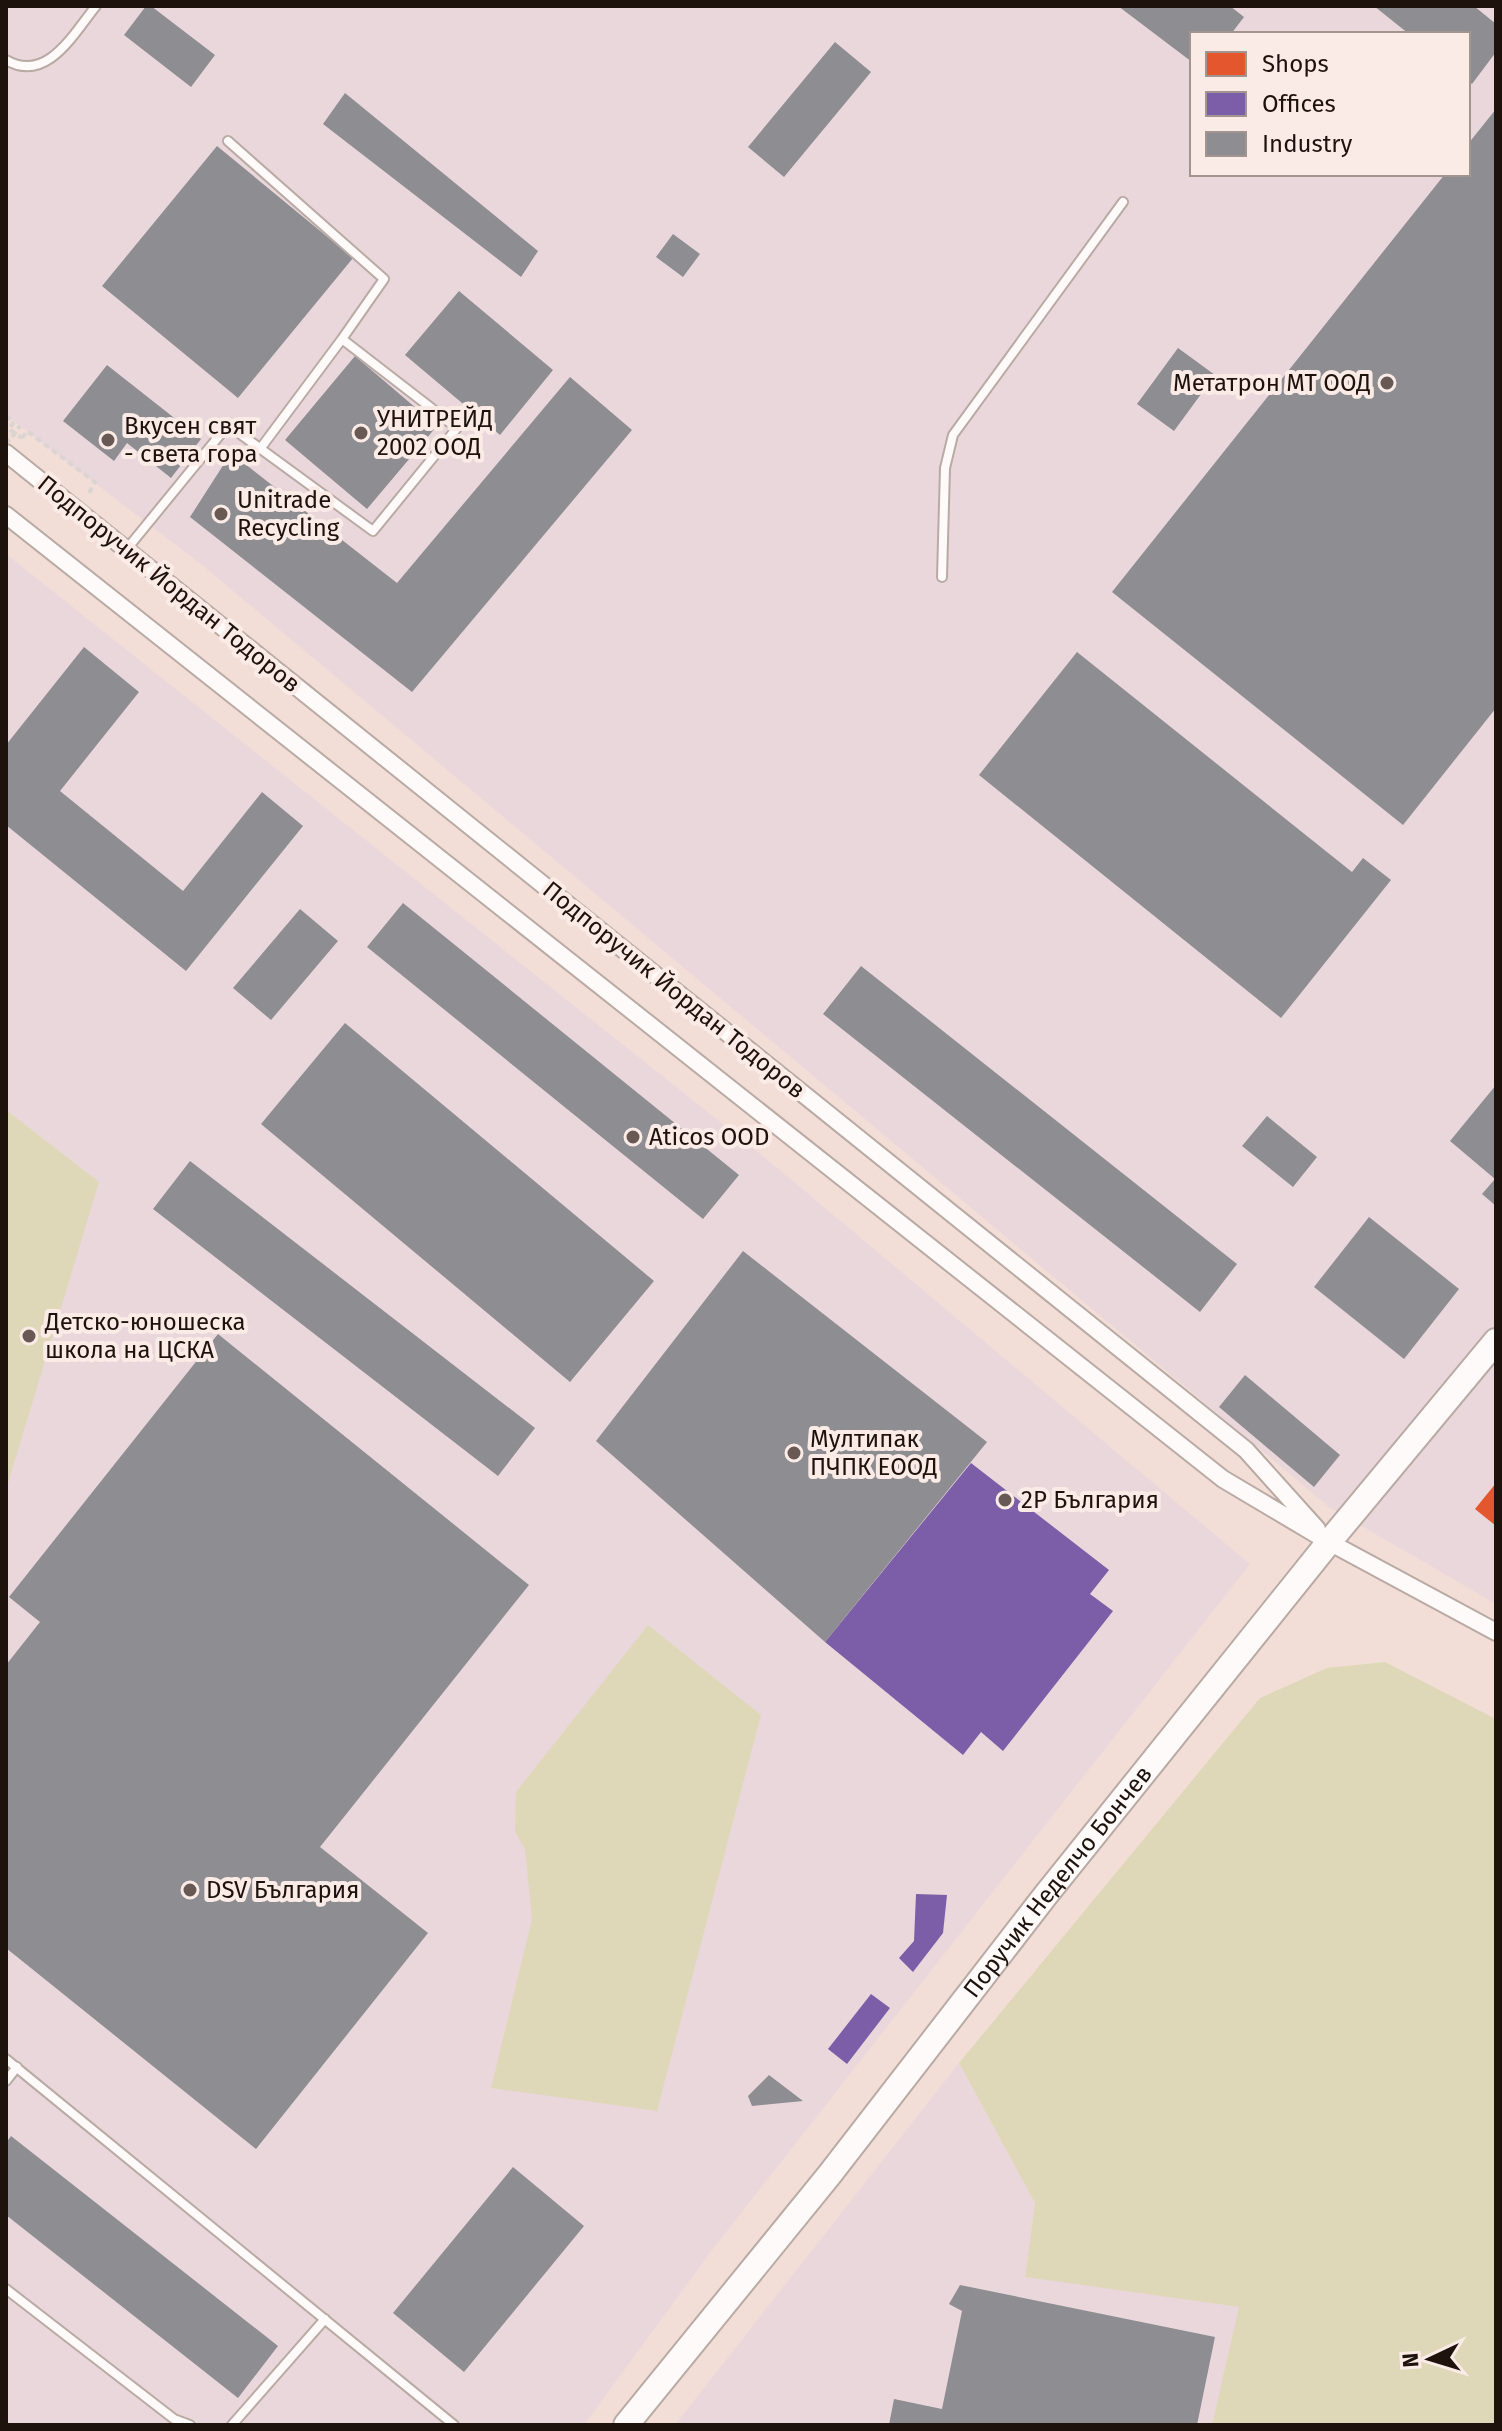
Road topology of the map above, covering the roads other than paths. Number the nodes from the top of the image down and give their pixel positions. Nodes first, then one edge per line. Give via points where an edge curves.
1 (96, 6) edge
2 (6, 60) edge
3 (228, 141) dead end
4 (1123, 202) dead end
5 (342, 339) junction
6 (260, 449) junction
7 (6, 453) edge
8 (6, 515) edge
9 (126, 550) junction
10 (942, 577) dead end
11 (1496, 1341) edge
12 (1329, 1542) junction
13 (1496, 1632) edge
14 (6, 2059) edge
15 (17, 2067) junction
16 (6, 2081) edge
17 (6, 2289) edge
18 (325, 2319) junction
19 (190, 2425) edge
20 (232, 2425) edge
21 (454, 2425) edge
22 (626, 2425) edge

1 - 2 lane via 54,58 33,67
3 - 5 lane via 384,279
4 - 10 lane via 953,435 945,468
5 - 6 lane
5 - 6 lane via 457,428 373,531
6 - 9 lane via 228,425
7 - 9 street, Подпоручик Йордан Тодоров
8 - 12 street, Подпоручик Йордан Тодоров via 1223,1479
9 - 12 street, Подпоручик Йордан Тодоров via 1246,1450
11 - 12 street, Поручик Неделчо Бончев
12 - 13 street, Подпоручик Йордан Тодоров
12 - 22 street, Поручик Неделчо Бончев
14 - 15 lane
15 - 16 lane
15 - 18 lane
17 - 19 lane via 174,2419
18 - 20 lane
18 - 21 lane

